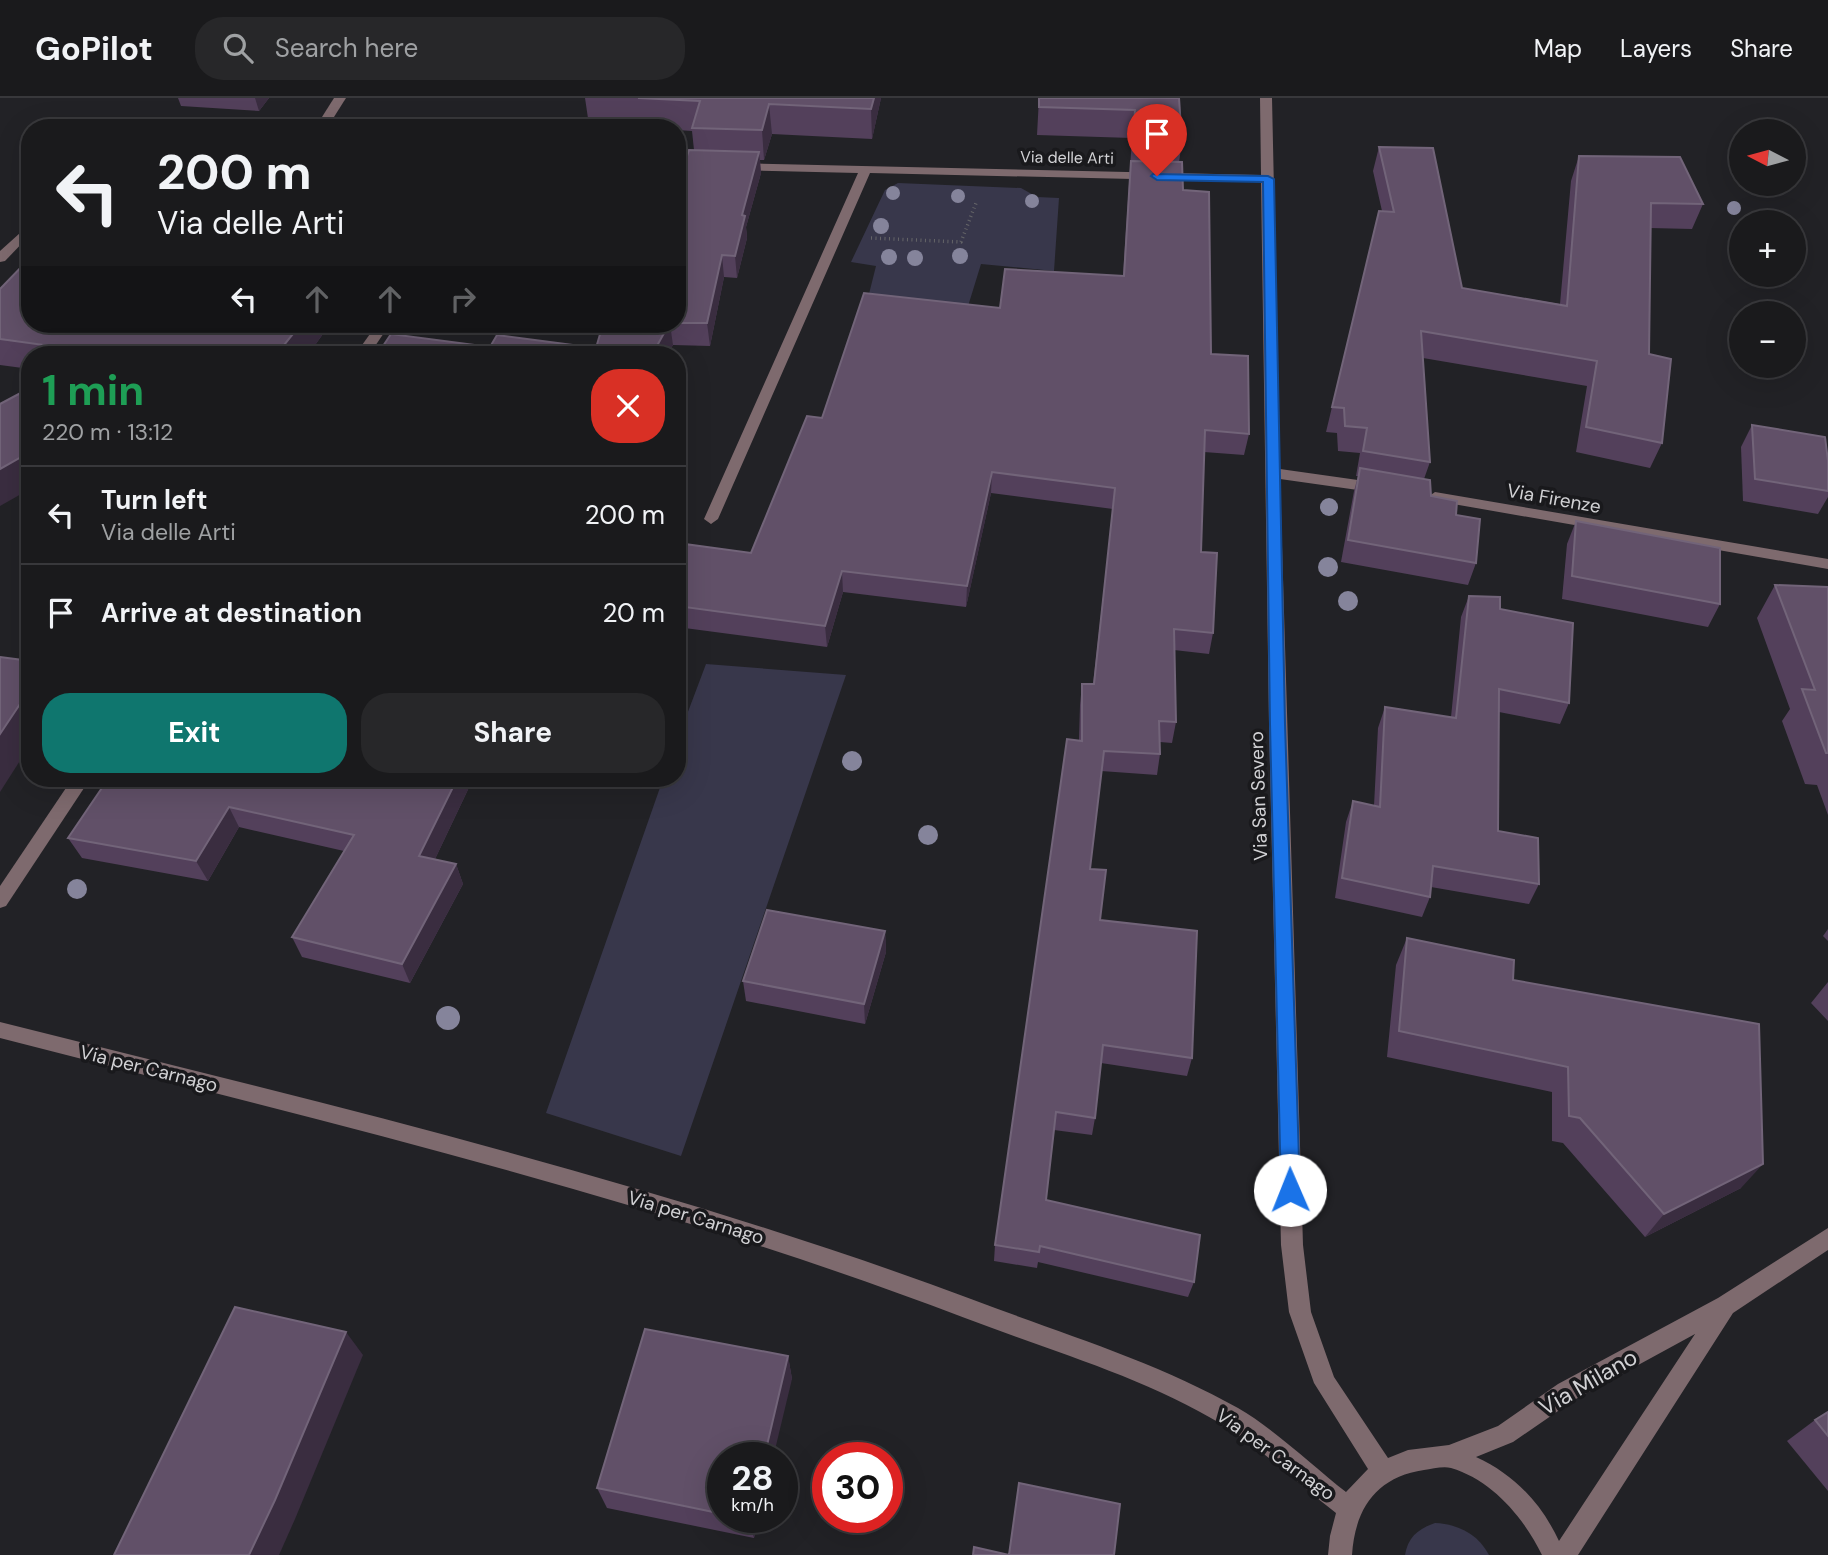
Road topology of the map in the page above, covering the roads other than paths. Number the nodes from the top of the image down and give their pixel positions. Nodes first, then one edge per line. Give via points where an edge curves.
1 (340, 98) edge
2 (1266, 98) edge
3 (327, 119) edge
4 (686, 165) edge
5 (866, 169) junction
6 (1268, 179) junction
7 (21, 237) edge
8 (0, 258) edge
9 (1274, 472) junction
10 (1395, 490) edge
11 (1422, 495) edge
12 (710, 519) dead end
13 (1828, 564) edge
14 (76, 787) edge
15 (0, 901) edge
16 (0, 1030) edge
17 (1828, 1238) edge
18 (1726, 1305) junction
19 (1449, 1456) junction
20 (1383, 1471) junction
21 (1349, 1509) junction
22 (1340, 1555) edge
23 (1554, 1555) edge
24 (1564, 1555) edge

1 - 3 street
2 - 6 street, Via San Severo
4 - 5 street, Via delle Arti
5 - 6 street, Via delle Arti
5 - 12 street
6 - 9 street, Via San Severo
7 - 8 street
9 - 10 street
9 - 20 street, Via San Severo via 1292,1245 1300,1312 1325,1382
11 - 13 street, Via Firenze
14 - 15 street
16 - 21 street, Via per Carnago via 490,1155 887,1278 1165,1383 1233,1418
17 - 18 street, Via Milano
18 - 19 street, Via Milano via 1566,1392 1505,1434
18 - 24 street, Via Milano
19 - 20 street via 1406,1460
19 - 23 street via 1513,1491 1540,1523
20 - 21 street via 1363,1487
21 - 22 street

